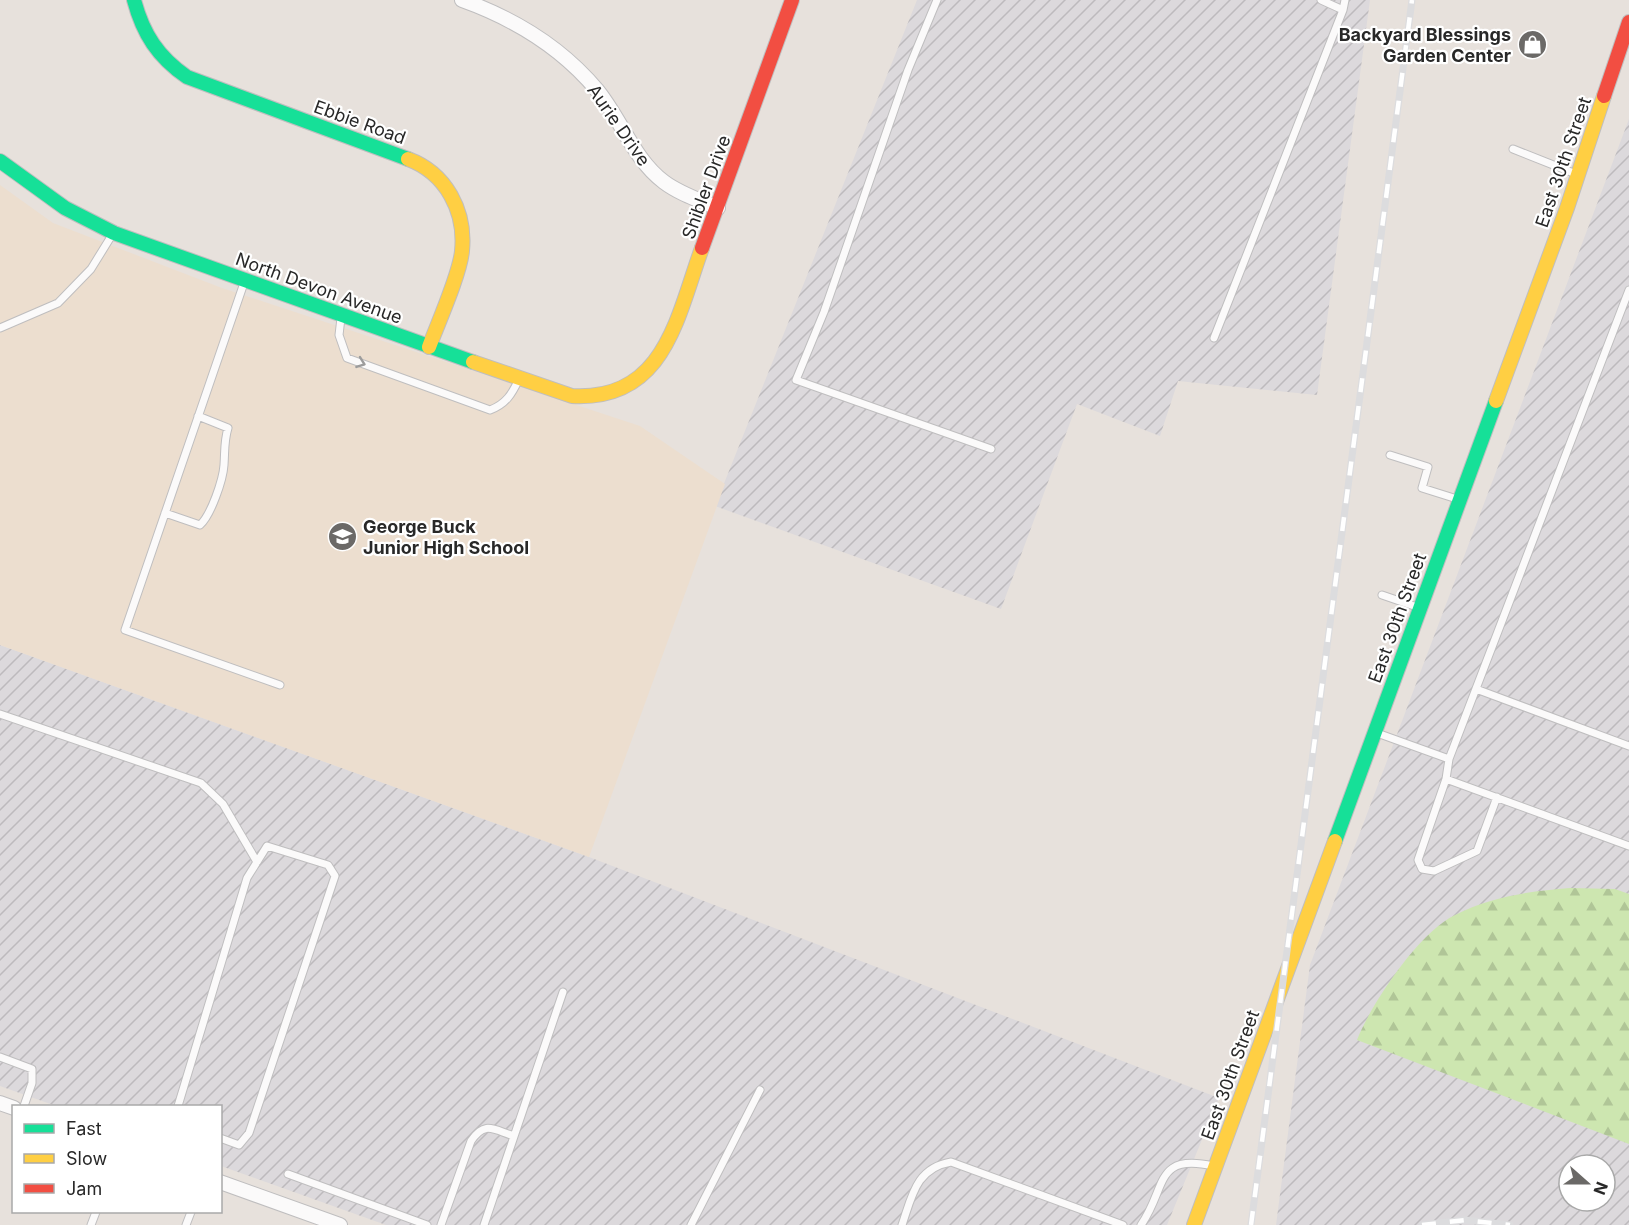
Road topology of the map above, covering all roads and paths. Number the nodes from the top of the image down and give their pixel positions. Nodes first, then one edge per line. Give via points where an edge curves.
1 (134, 0) edge
2 (462, 0) edge
3 (792, 0) edge
4 (937, 0) edge
5 (1321, 0) edge
6 (1344, 0) edge
7 (1343, 10) junction
8 (1629, 22) edge
9 (1513, 149) dead end
10 (0, 161) edge
11 (1578, 175) junction
12 (718, 208) junction
13 (114, 233) junction
14 (244, 280) junction
15 (1629, 290) edge
16 (342, 316) junction
17 (0, 328) edge
18 (1214, 338) dead end
19 (429, 347) junction
20 (519, 379) junction
21 (639, 379) joint
22 (198, 416) junction
23 (991, 449) dead end
24 (1390, 455) dead end
25 (1459, 500) junction
26 (165, 513) junction
27 (1382, 595) dead end
28 (1420, 608) junction
29 (280, 685) dead end
30 (1476, 689) junction
31 (0, 714) edge
32 (1375, 732) junction
33 (1629, 746) edge
34 (1449, 759) junction
35 (1446, 779) junction
36 (1497, 797) junction
37 (1629, 846) edge
38 (257, 862) junction
39 (563, 992) dead end
40 (0, 1057) edge
41 (760, 1090) dead end
42 (25, 1105) edge
43 (179, 1105) edge
44 (514, 1136) junction
45 (222, 1139) edge
46 (1215, 1167) junction
47 (288, 1174) dead end
48 (222, 1183) edge
49 (340, 1225) edge
50 (427, 1225) edge
51 (441, 1225) edge
52 (484, 1225) edge
53 (691, 1225) edge
54 (902, 1225) edge
55 (1123, 1225) edge
56 (1141, 1225) edge
57 (1194, 1225) edge

1 - 19 street, Ebbie Road via 141,28 152,46 187,77 413,161 444,182 459,212 464,239
2 - 12 street, Aurie Drive via 513,22 554,48 607,102 654,174 677,191
3 - 12 street, Shibler Drive
4 - 23 lane via 796,380
5 - 7 lane
6 - 7 lane
7 - 18 lane
8 - 11 street, East 30th Street
9 - 11 lane
10 - 13 street, North Devon Avenue via 65,208
11 - 25 street, East 30th Street
12 - 21 street, Shibler Drive via 665,349
13 - 14 street, North Devon Avenue
13 - 17 lane via 91,269 58,303
14 - 16 street, North Devon Avenue
14 - 22 lane
15 - 30 lane
16 - 19 street, North Devon Avenue
16 -> 20 lane via 339,335 348,357 490,410 503,405
19 - 20 street, North Devon Avenue
20 - 21 street, North Devon Avenue via 583,397 616,392
22 - 26 lane
22 - 26 lane via 228,428 223,442 224,467 208,518 200,525
24 - 25 lane via 1428,467 1422,488
25 - 28 street, East 30th Street
26 - 29 lane via 125,630
27 - 28 lane
28 - 32 street, East 30th Street
30 - 33 lane
30 - 34 lane
31 - 38 lane via 201,783 223,804
32 - 34 lane
32 - 46 street, East 30th Street
34 - 35 lane
35 - 36 lane
35 - 36 lane via 1418,860 1422,869 1434,871 1477,851
36 - 37 lane
38 - 43 lane via 248,878
38 - 45 lane via 267,846 328,865 335,876 249,1133 239,1145
39 - 44 lane
40 - 42 lane via 32,1069
41 - 53 lane
44 - 51 lane via 487,1128 478,1131
44 - 52 lane
46 - 56 lane via 1180,1163 1168,1171
46 - 57 street, East 30th Street
47 - 50 lane
48 - 49 street
54 - 55 lane via 915,1187 927,1170 951,1162

